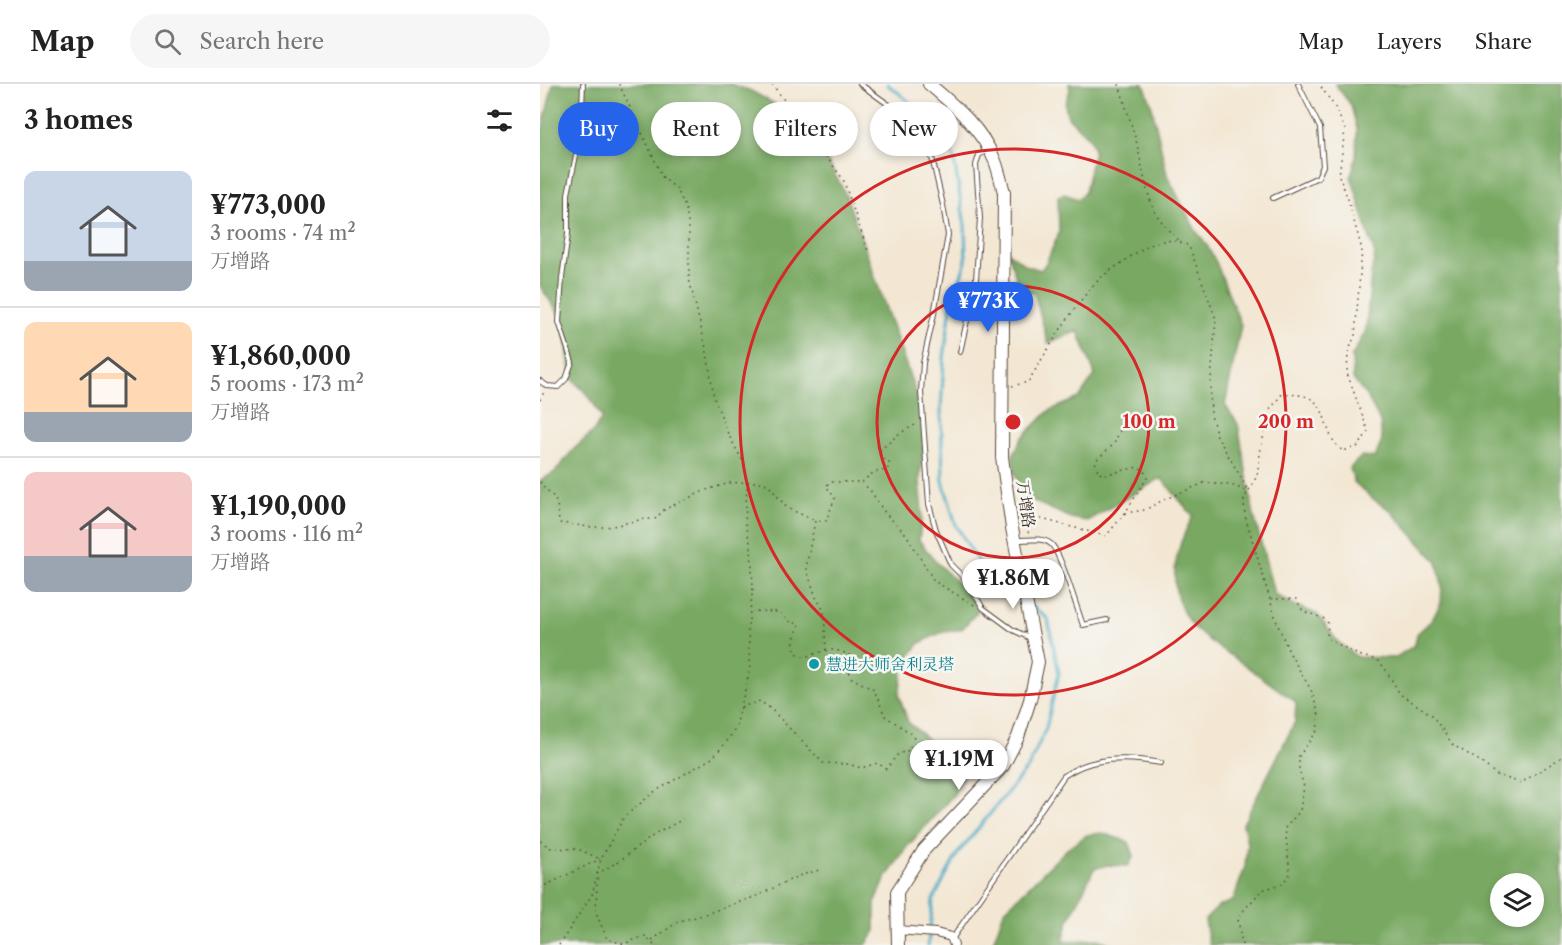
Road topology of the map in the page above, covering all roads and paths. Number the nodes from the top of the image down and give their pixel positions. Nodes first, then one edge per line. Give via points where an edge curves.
1 (583, 84) edge
2 (619, 84) edge
3 (772, 84) edge
4 (860, 84) edge
5 (929, 84) edge
6 (1119, 84) edge
7 (1298, 84) edge
8 (1319, 84) edge
9 (988, 149) junction
10 (1273, 198) dead end
11 (1181, 242) junction
12 (868, 251) dead end
13 (960, 352) dead end
14 (540, 381) edge
15 (547, 386) junction
16 (1003, 388) junction
17 (540, 399) edge
18 (923, 421) junction
19 (1121, 428) dead end
20 (540, 482) edge
21 (747, 482) junction
22 (861, 482) junction
23 (1248, 491) junction
24 (1125, 513) junction
25 (815, 521) junction
26 (1020, 540) junction
27 (1271, 599) junction
28 (983, 608) junction
29 (750, 611) junction
30 (1107, 620) dead end
31 (1034, 639) junction
32 (826, 651) junction
33 (740, 707) junction
34 (1562, 758) edge
35 (1161, 763) dead end
36 (683, 819) dead end
37 (540, 841) edge
38 (601, 859) junction
39 (819, 870) dead end
40 (597, 874) junction
41 (540, 888) edge
42 (897, 930) junction
43 (651, 941) junction
44 (953, 942) edge
45 (559, 945) edge
46 (654, 945) edge
47 (898, 945) edge
48 (1242, 945) edge

1 - 15 lane via 581,131 568,194 559,322 572,362 567,380 558,387
2 - 21 path via 663,178 677,189 686,209 689,279 714,398 745,465
3 - 12 path via 843,179
4 - 18 lane via 927,136 943,205 948,236 923,363
5 - 9 street, 万增路 via 954,105
6 - 11 path via 1154,211
7 - 10 lane via 1320,128 1323,166 1318,177
8 - 23 path via 1345,129 1340,176 1362,250 1355,335 1348,353 1347,373 1368,431 1359,446 1343,451 1334,445 1323,411 1310,399 1281,395 1270,410 1257,476
9 - 13 lane via 979,155 976,165 980,218 976,280
9 - 16 street, 万增路 via 1004,192
11 - 16 path via 1164,240 1148,245 1103,277 1074,311 1028,382
11 - 23 path via 1189,246 1216,319 1211,415 1217,436
14 - 15 lane
15 - 17 path
16 - 26 street, 万增路 via 1002,457
18 - 22 path via 900,433 879,451 890,464 887,470 874,472
18 - 28 lane via 929,504 936,530 951,566 966,580
19 - 24 path via 1114,444 1095,461 1103,476 1126,468 1144,470 1147,478
20 - 21 path via 558,506 559,523 600,527 639,518 655,519 665,509 706,490
21 - 25 path via 763,482 788,508
21 - 29 path via 746,524 753,587
22 - 25 path via 830,482 826,486 835,498 826,521
22 - 28 path via 906,534 934,582
23 - 24 path via 1232,485 1204,483 1145,510
23 - 27 path via 1244,499 1245,516
24 - 26 path via 1106,536 1034,517
25 - 32 path via 806,568 824,611
26 - 30 lane via 1041,540 1052,545 1083,625
26 - 31 street, 万增路
27 - 34 path via 1296,599 1303,611 1325,619 1327,638 1358,655 1377,660 1400,694 1432,715 1453,745 1497,775 1521,783
27 - 48 path via 1289,652 1311,690 1319,715 1317,731 1299,756 1304,787 1300,811 1285,828 1290,874 1282,884 1262,891 1242,911 1238,919
28 - 31 lane via 1012,630
29 - 32 path via 779,612 792,623 800,623 794,639 798,654 807,657
29 - 33 path via 750,669
31 - 42 street, 万增路 via 1038,662 1018,737 1003,766 924,850 908,874 897,892
32 - 33 path via 849,654 850,676 874,690 885,716 909,732 919,745 899,753 885,769 878,763 861,768 823,763 771,708 760,701
33 - 38 path via 736,727 726,743 712,758 654,792 624,817
35 - 44 lane via 1143,759 1091,762 1064,776
36 - 40 path
37 - 38 path via 551,848 579,849
38 - 40 path
38 - 41 path
39 - 43 path via 679,921
40 - 43 path via 596,913 607,939 623,944 645,936
40 - 45 path via 592,895
42 - 44 street via 936,933 951,937
42 - 47 street, 万增路
43 - 46 path

